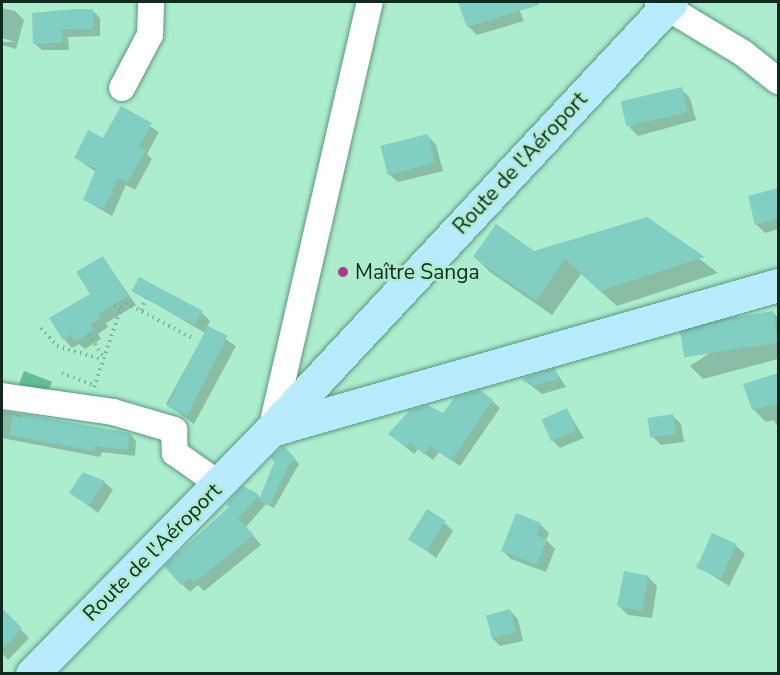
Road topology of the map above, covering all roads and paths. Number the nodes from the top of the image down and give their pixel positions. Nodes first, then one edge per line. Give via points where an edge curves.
1 (151, 2) edge
2 (370, 2) edge
3 (665, 3) edge
4 (778, 81) edge
5 (122, 88) dead end
6 (778, 285) edge
7 (146, 298) dead end
8 (114, 305) dead end
9 (120, 310) junction
10 (141, 310) junction
11 (41, 328) dead end
12 (88, 334) dead end
13 (194, 339) dead end
14 (103, 358) junction
15 (62, 373) dead end
16 (2, 396) edge
17 (90, 396) junction
18 (271, 430) junction
19 (219, 484) junction
20 (32, 674) edge

1 - 5 street via 150,36
2 - 18 street
3 - 4 street
3 - 18 main road, Route de l'Aéroport
6 - 18 main road
7 - 10 path
8 - 9 path
9 - 10 path via 126,303
9 - 14 path
10 - 13 path
11 - 14 path via 57,346
12 - 14 path
14 - 17 path
15 - 17 path
16 - 17 street
17 - 19 street via 174,430 175,453
18 - 19 main road, Route de l'Aéroport
19 - 20 main road, Route de l'Aéroport

